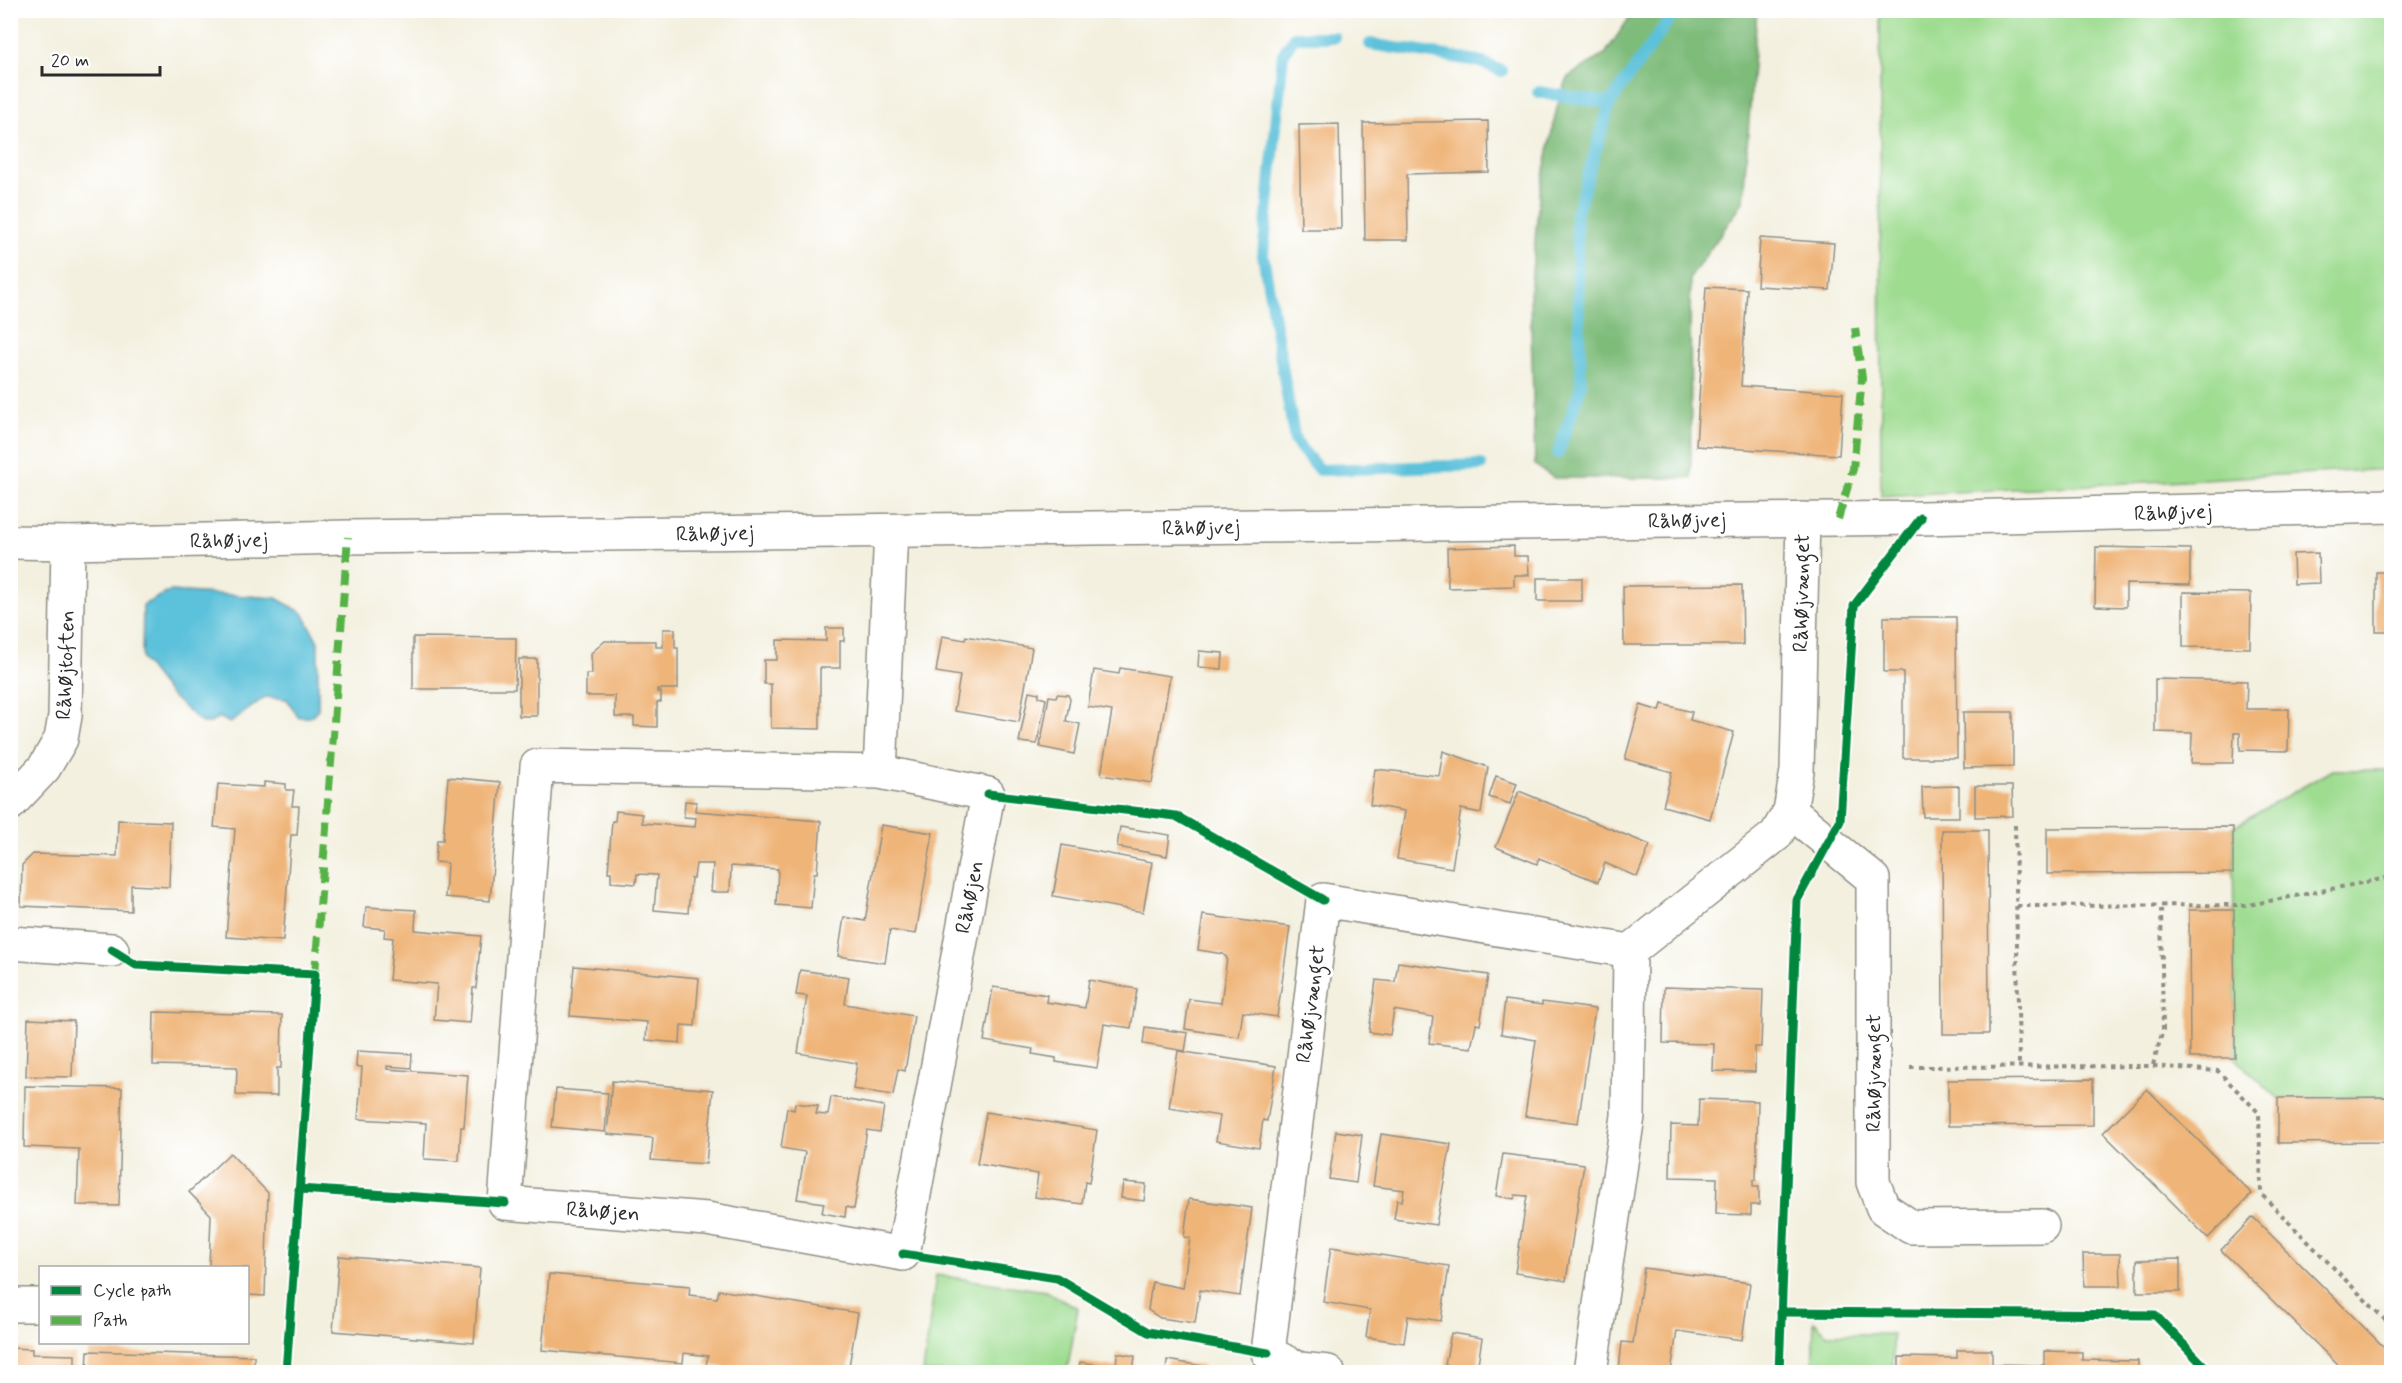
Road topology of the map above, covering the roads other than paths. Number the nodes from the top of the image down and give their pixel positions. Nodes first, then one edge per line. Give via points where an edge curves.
1 (2391, 506) edge
2 (1803, 519) junction
3 (891, 531) junction
4 (10, 542) edge
5 (68, 543) junction
6 (880, 772) junction
7 (10, 804) edge
8 (1790, 811) junction
9 (10, 943) edge
10 (112, 950) dead end
11 (1630, 951) junction
12 (2042, 1226) dead end
13 (10, 1305) edge
14 (39, 1305) edge
15 (1328, 1372) edge
16 (1590, 1372) edge

1 - 2 street, Råhøjvej
2 - 3 street, Råhøjvej
2 - 8 street, Råhøjvænget via 1797,771
3 - 5 street, Råhøjvej
3 - 6 street
4 - 5 street, Råhøjvej
5 - 7 street, Råhøjtoften via 65,716 61,740 44,768
6 - 6 street, Råhøjen via 537,766 505,1203 707,1219 903,1254 988,794
8 - 11 street, Råhøjvænget via 1776,835
8 - 12 street, Råhøjvænget via 1873,879 1873,1182 1884,1208 1911,1227
9 - 10 street
11 - 15 street, Råhøjvænget via 1323,900 1268,1353 1300,1369
11 - 16 street via 1628,1116
13 - 14 street

